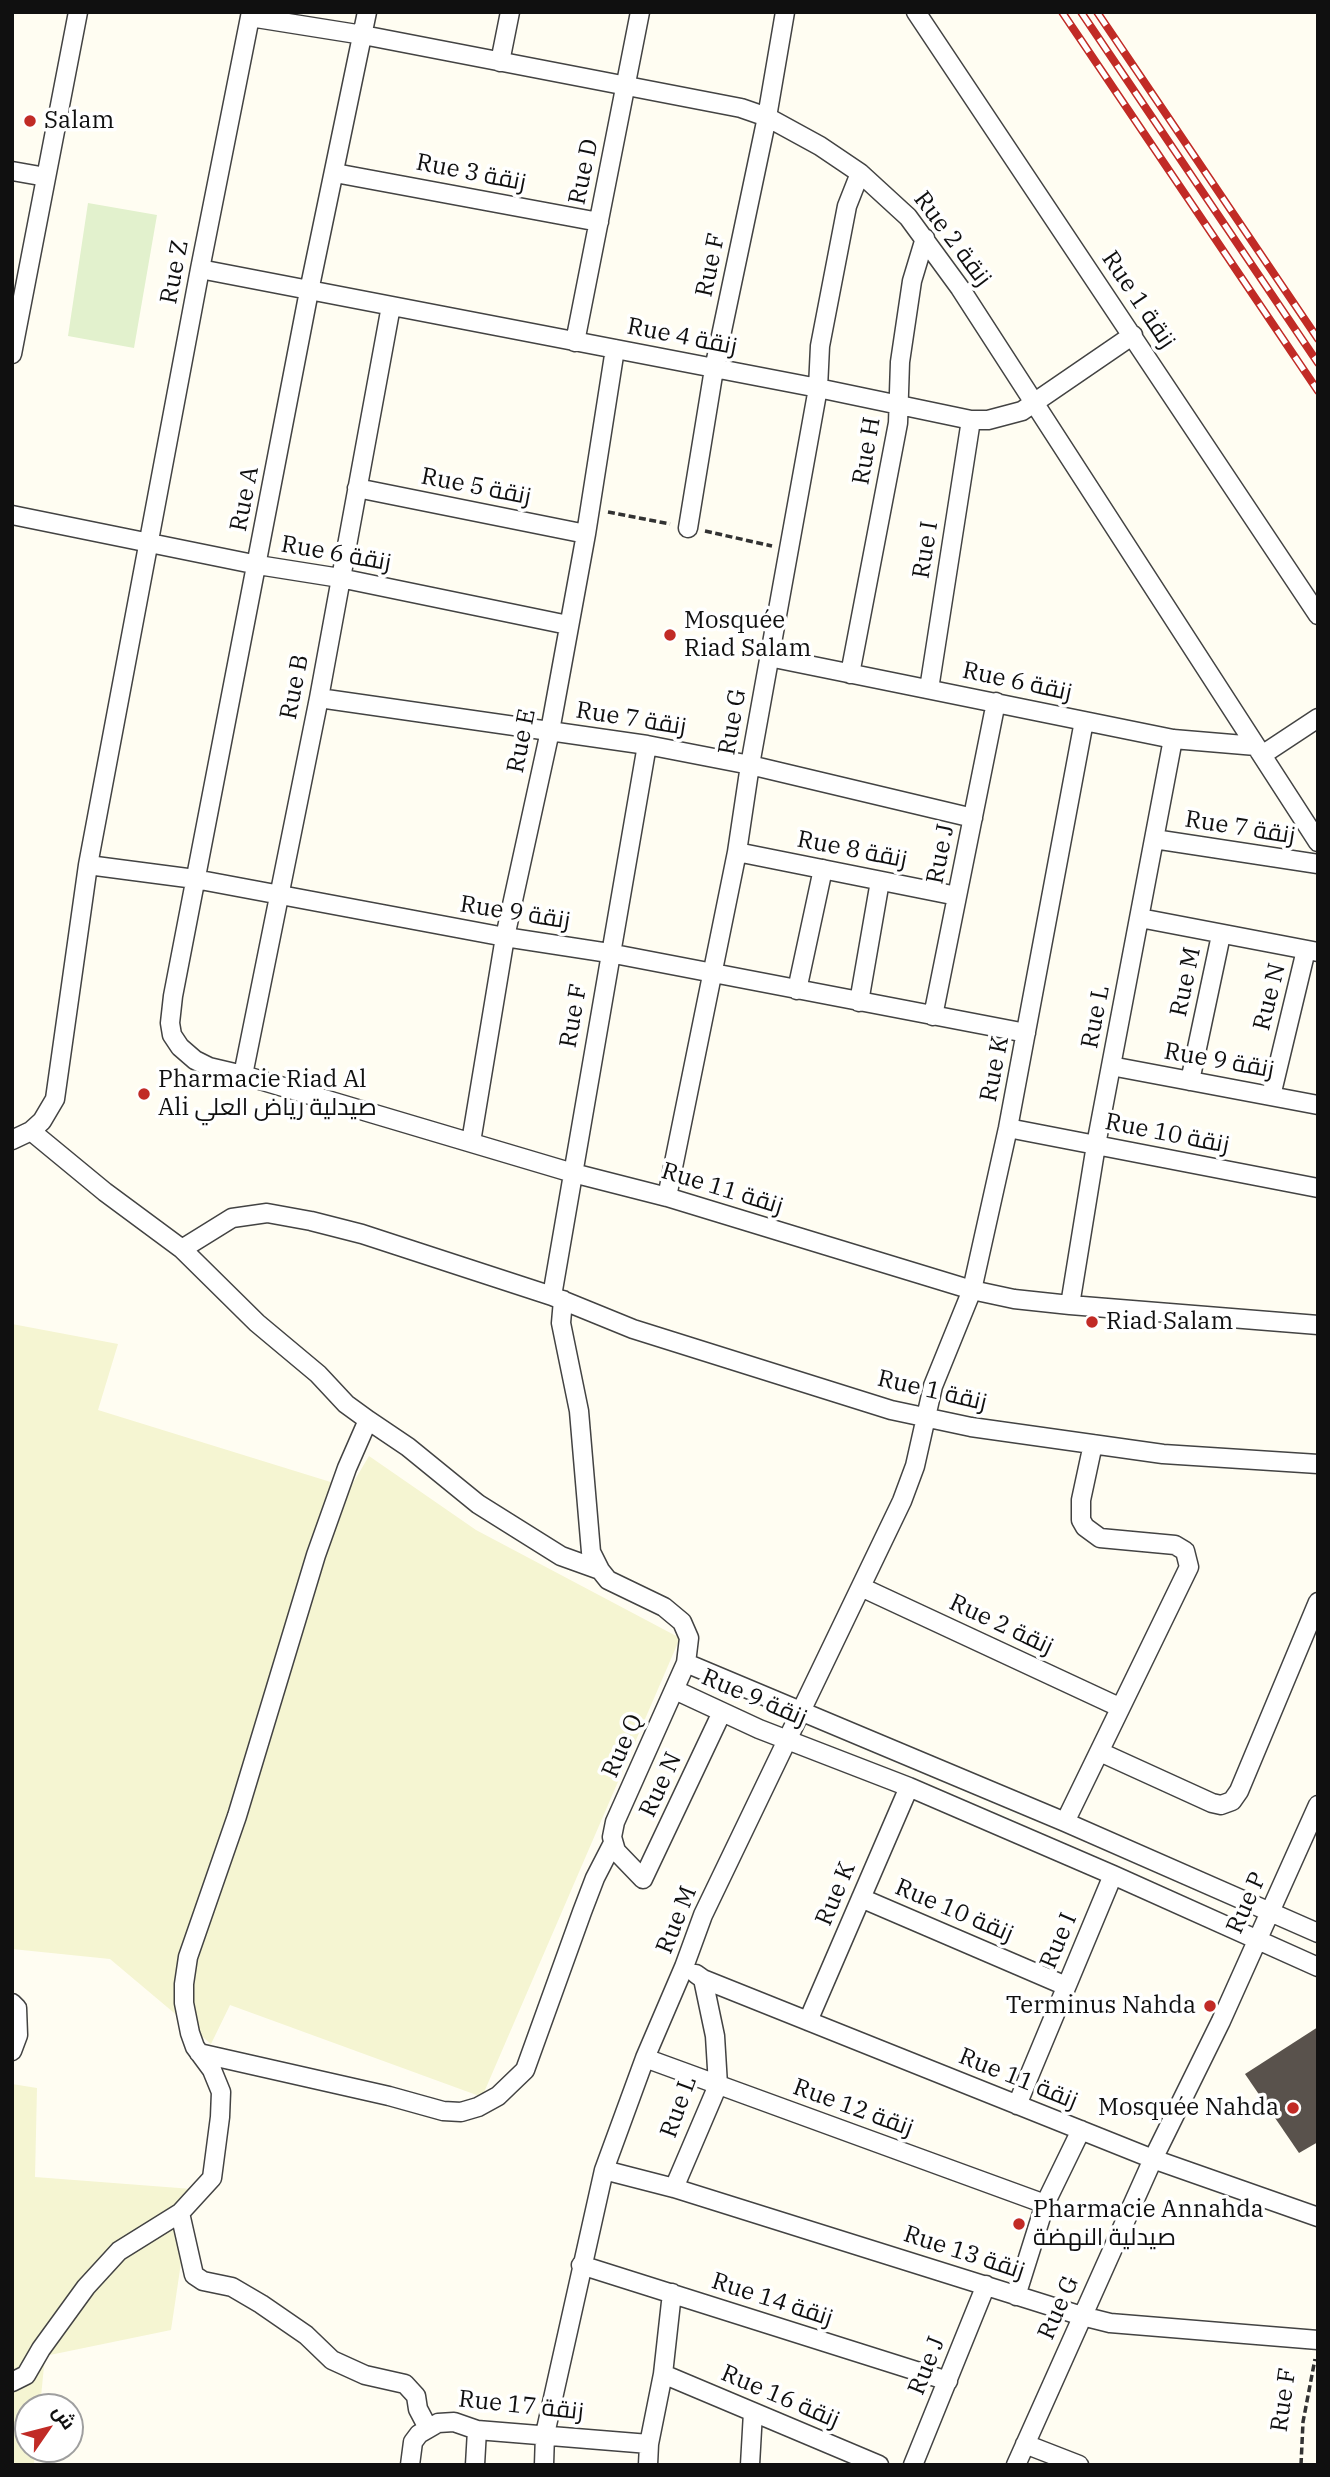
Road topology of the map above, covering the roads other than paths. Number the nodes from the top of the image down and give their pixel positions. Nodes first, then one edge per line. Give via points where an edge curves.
1 (78, 12) edge
2 (367, 12) edge
3 (510, 12) edge
4 (640, 12) edge
5 (785, 12) edge
6 (916, 12) edge
7 (251, 15) edge
8 (363, 35) junction
9 (500, 62) junction
10 (626, 86) junction
11 (766, 117) junction
12 (12, 171) edge
13 (335, 173) junction
14 (860, 173) junction
15 (46, 177) junction
16 (598, 222) junction
17 (925, 238) junction
18 (200, 269) junction
19 (309, 291) junction
20 (391, 306) junction
21 (1133, 335) junction
22 (575, 342) junction
23 (615, 349) junction
24 (12, 354) edge
25 (714, 369) junction
26 (818, 388) junction
27 (1035, 403) junction
28 (900, 406) junction
29 (971, 420) junction
30 (357, 488) junction
31 (12, 514) edge
32 (688, 528) dead end
33 (586, 534) junction
34 (149, 542) junction
35 (258, 565) junction
36 (340, 578) junction
37 (1318, 615) edge
38 (568, 625) junction
39 (769, 657) junction
40 (850, 674) junction
41 (929, 689) junction
42 (319, 698) junction
43 (996, 702) junction
44 (1318, 718) edge
45 (1084, 721) junction
46 (551, 732) junction
47 (1173, 739) junction
48 (647, 745) junction
49 (1259, 751) junction
50 (750, 765) junction
51 (973, 818) junction
52 (1154, 839) junction
53 (1318, 842) edge
54 (737, 852) junction
55 (88, 864) junction
56 (1318, 864) edge
57 (823, 869) junction
58 (195, 879) junction
59 (880, 881) junction
60 (279, 895) junction
61 (957, 896) junction
62 (1140, 918) junction
63 (1221, 935) junction
64 (505, 937) junction
65 (1312, 951) edge
66 (610, 953) junction
67 (712, 974) junction
68 (797, 990) junction
69 (173, 996) joint
70 (859, 1002) junction
71 (933, 1016) junction
72 (1026, 1033) junction
73 (1111, 1066) junction
74 (243, 1075) junction
75 (1190, 1081) junction
76 (1271, 1096) junction
77 (1318, 1105) edge
78 (1008, 1128) junction
79 (31, 1131) junction
80 (12, 1140) edge
81 (471, 1142) junction
82 (1096, 1145) junction
83 (573, 1173) junction
84 (1318, 1188) edge
85 (667, 1197) junction
86 (183, 1249) junction
87 (972, 1290) junction
88 (557, 1298) junction
89 (1070, 1305) junction
90 (1318, 1325) edge
91 (926, 1418) junction
92 (368, 1420) junction
93 (1093, 1444) junction
94 (1318, 1464) edge
95 (600, 1570) junction
96 (861, 1587) junction
97 (1318, 1602) edge
98 (686, 1662) junction
99 (675, 1690) junction
100 (1119, 1707) junction
101 (722, 1712) junction
102 (801, 1712) junction
103 (789, 1739) junction
104 (1100, 1752) junction
105 (909, 1787) junction
106 (1318, 1805) edge
107 (1065, 1822) junction
108 (613, 1843) junction
109 (1114, 1875) junction
110 (861, 1898) junction
111 (1269, 1913) junction
112 (1318, 1933) edge
113 (1257, 1941) junction
114 (684, 1967) junction
115 (1318, 1967) edge
116 (703, 1979) junction
117 (1066, 1986) junction
118 (12, 2003) edge
119 (808, 2021) junction
120 (1221, 2021) joint
121 (12, 2051) edge
122 (199, 2053) junction
123 (645, 2058) junction
124 (718, 2085) junction
125 (1017, 2105) junction
126 (1081, 2130) junction
127 (1153, 2159) junction
128 (604, 2170) junction
129 (674, 2188) junction
130 (1045, 2204) junction
131 (180, 2213) junction
132 (1318, 2217) edge
133 (581, 2264) junction
134 (986, 2285) junction
135 (672, 2293) junction
136 (1016, 2296) junction
137 (1082, 2316) junction
138 (1317, 2348) edge
139 (663, 2374) junction
140 (948, 2381) junction
141 (12, 2382) edge
142 (753, 2412) junction
143 (428, 2428) junction
144 (477, 2430) junction
145 (545, 2434) junction
146 (649, 2444) junction
147 (1025, 2444) junction
148 (410, 2463) edge
149 (475, 2465) edge
150 (544, 2465) edge
151 (648, 2465) edge
152 (750, 2465) edge
153 (879, 2465) edge
154 (913, 2465) edge
155 (1016, 2465) edge
156 (1079, 2465) edge

1 - 15 street
2 - 8 street, Rue A
3 - 9 street
4 - 10 street, Rue D
5 - 11 street, Rue F
6 - 21 street, Rue 1 زنقة
7 - 8 street, Rue 2 زنقة
7 - 18 street, Rue Z
8 - 9 street, Rue 2 زنقة
8 - 13 street, Rue A
9 - 10 street, Rue 2 زنقة
10 - 11 street, Rue 2 زنقة
10 - 16 street, Rue D
11 - 14 street, Rue 2 زنقة
11 - 25 street, Rue F
12 - 15 street
13 - 16 street, Rue 3 زنقة
13 - 19 street, Rue A
14 - 17 street, Rue 2 زنقة via 888,196
14 - 26 street, Rue G via 847,206 820,346
15 - 24 street
16 - 22 street, Rue D
17 - 27 street, Rue 2 زنقة
17 - 28 street, Rue H via 912,281 899,379
18 - 19 street, Rue 4 زنقة
18 - 34 street, Rue Z
19 - 20 street, Rue 4 زنقة
19 - 35 street, Rue A
20 - 22 street, Rue 4 زنقة
20 - 30 street, Rue B
21 - 27 street, Rue 4 زنقة
21 - 37 street, Rue 1 زنقة
22 - 23 street, Rue 4 زنقة
23 - 25 street, Rue 4 زنقة
23 - 33 street, Rue E
25 - 26 street, Rue 4 زنقة
25 - 32 street, Rue F
26 - 28 street, Rue 4 زنقة
26 - 39 street, Rue G
27 - 29 street, Rue 4 زنقة via 1006,417
27 - 49 street, Rue 2 زنقة
28 - 29 street, Rue 4 زنقة
28 - 40 street, Rue H
29 - 41 street, Rue I
30 - 33 street, Rue 5 زنقة
30 - 36 street, Rue B
31 - 34 street, Rue 6 زنقة
33 - 38 street, Rue E
34 - 35 street, Rue 6 زنقة
34 - 55 street
35 - 36 street, Rue 6 زنقة
35 - 58 street, Rue A
36 - 38 street, Rue 6 زنقة
36 - 42 street, Rue B
38 - 46 street, Rue E
39 - 40 street, Rue 6 زنقة
39 - 50 street, Rue G
40 - 41 street, Rue 6 زنقة
41 - 43 street, Rue 6 زنقة
42 - 46 street, Rue 7 زنقة
42 - 60 street, Rue B
43 - 45 street, Rue 6 زنقة
43 - 51 street, Rue J
44 - 49 street
45 - 47 street, Rue 6 زنقة
45 - 72 street, Rue K
46 - 48 street, Rue 7 زنقة
46 - 64 street, Rue E
47 - 49 street, Rue 6 زنقة
47 - 52 street, Rue L
48 - 50 street, Rue 7 زنقة
48 - 66 street, Rue F
49 - 53 street, Rue 2 زنقة
50 - 51 street, Rue 7 زنقة
50 - 54 street, Rue G
51 - 61 street, Rue J
52 - 56 street, Rue 7 زنقة
52 - 62 street, Rue L
54 - 57 street, Rue 8 زنقة
54 - 67 street, Rue G
55 - 58 street, Rue 9 زنقة
55 - 79 street via 55,1099
57 - 59 street, Rue 8 زنقة
57 - 68 street
58 - 60 street, Rue 9 زنقة
58 - 69 street, Rue A
59 - 61 street, Rue 8 زنقة
59 - 70 street
60 - 64 street, Rue 9 زنقة
60 - 74 street, Rue B
61 - 71 street, Rue J
62 - 63 street
62 - 73 street, Rue L
63 - 65 street
63 - 75 street, Rue M
64 - 66 street, Rue 9 زنقة
64 - 81 street, Rue E
65 - 76 street, Rue N
66 - 67 street, Rue 9 زنقة
66 - 83 street, Rue F
67 - 68 street, Rue 9 زنقة
67 - 85 street, Rue G
68 - 70 street, Rue 9 زنقة
69 - 74 street, Rue 11 زنقة via 170,1023 180,1047 209,1067
70 - 71 street, Rue 9 زنقة
71 - 72 street, Rue 9 زنقة
72 - 78 street, Rue K
73 - 75 street, Rue 9 زنقة
73 - 82 street, Rue L
74 - 81 street, Rue 11 زنقة
75 - 76 street, Rue 9 زنقة
76 - 77 street, Rue 9 زنقة
78 - 82 street, Rue 10 زنقة
78 - 87 street, Rue K
79 - 80 street
79 - 86 street
81 - 83 street, Rue 11 زنقة
82 - 84 street, Rue 10 زنقة
82 - 89 street, Rue L
83 - 85 street, Rue 11 زنقة
83 - 88 street, Rue F
85 - 87 street, Rue 11 زنقة
86 - 88 street, Rue 1 زنقة via 232,1217 267,1213 362,1234
86 - 92 street via 257,1323
87 - 89 street, Rue 11 زنقة
87 - 91 street, Rue K via 933,1386
88 - 91 street, Rue 1 زنقة via 634,1329
88 - 95 street, Rue F via 579,1411 590,1545
89 - 90 street, Rue 11 زنقة
91 - 93 street, Rue 1 زنقة
91 - 96 street, Rue M via 915,1466
92 - 95 street via 478,1504 561,1556
92 - 122 street via 316,1555 237,1816 188,1957 184,2003
93 - 94 street, Rue 1 زنقة via 1163,1454
93 - 100 street via 1082,1500 1085,1527 1100,1538 1175,1545 1185,1551 1189,1563 1186,1578
95 - 98 street via 608,1580 664,1606 682,1622 689,1638
96 - 100 street, Rue 2 زنقة
96 - 102 street, Rue M
97 - 104 street via 1232,1801 1212,1803
98 - 99 street, Rue 9 زنقة
98 - 102 street, Rue 9 زنقة
99 - 101 street, Rue 9 زنقة
99 - 108 street, Rue Q via 615,1822
100 - 104 street
101 - 103 street, Rue 9 زنقة
101 - 108 street, Rue N via 643,1879
102 - 103 street, Rue M
102 - 107 street, Rue 9 زنقة
103 - 105 street, Rue 9 زنقة
103 - 114 street, Rue M via 703,1915
104 - 107 street
105 - 109 street, Rue 9 زنقة
105 - 110 street, Rue K
106 - 111 street, Rue P
107 - 111 street, Rue 9 زنقة
108 - 122 street via 595,1878 525,2070 498,2096 478,2107 443,2111
109 - 113 street, Rue 9 زنقة
109 - 117 street, Rue I
110 - 117 street, Rue 10 زنقة
110 - 119 street, Rue K
111 - 112 street, Rue 9 زنقة
111 - 113 street, Rue P
113 - 115 street, Rue 9 زنقة
113 - 120 street, Rue P
114 - 116 street
114 - 123 street, Rue M
116 - 119 street, Rue 11 زنقة
116 - 124 street, Rue L via 715,2035
117 - 125 street, Rue I
118 - 121 street via 17,2008 18,2035
119 - 125 street, Rue 11 زنقة
120 - 127 street, Rue G
122 - 131 street via 220,2092 218,2151 212,2178
123 - 124 street, Rue 12 زنقة
123 - 128 street, Rue M
124 - 129 street, Rue L
124 - 130 street, Rue 12 زنقة
125 - 126 street, Rue 11 زنقة
126 - 127 street, Rue 11 زنقة
126 - 130 street
127 - 132 street, Rue 11 زنقة
127 - 137 street, Rue G
128 - 129 street, Rue 13 زنقة
128 - 133 street, Rue M
129 - 134 street, Rue 13 زنقة
130 - 136 street
131 - 141 street via 119,2251 86,2287 26,2375
131 - 143 street via 194,2275 232,2287 261,2304 306,2335 332,2360 365,2375 405,2384 416,2396
133 - 135 street, Rue 14 زنقة
133 - 145 street, Rue M
134 - 136 street, Rue 13 زنقة
134 - 140 street, Rue J
135 - 139 street
135 - 140 street, Rue 14 زنقة
136 - 137 street, Rue 13 زنقة
137 - 138 street, Rue 13 زنقة
137 - 147 street, Rue G
139 - 142 street, Rue 16 زنقة
139 - 146 street
140 - 154 street, Rue J
142 - 152 street
142 - 153 street, Rue 16 زنقة
143 - 144 street, Rue 17 زنقة via 454,2422
143 - 148 street, Rue 17 زنقة via 413,2442
144 - 145 street, Rue 17 زنقة
144 - 149 street
145 - 146 street, Rue 17 زنقة
145 - 150 street, Rue M
146 - 151 street
147 - 155 street, Rue G
147 - 156 street

